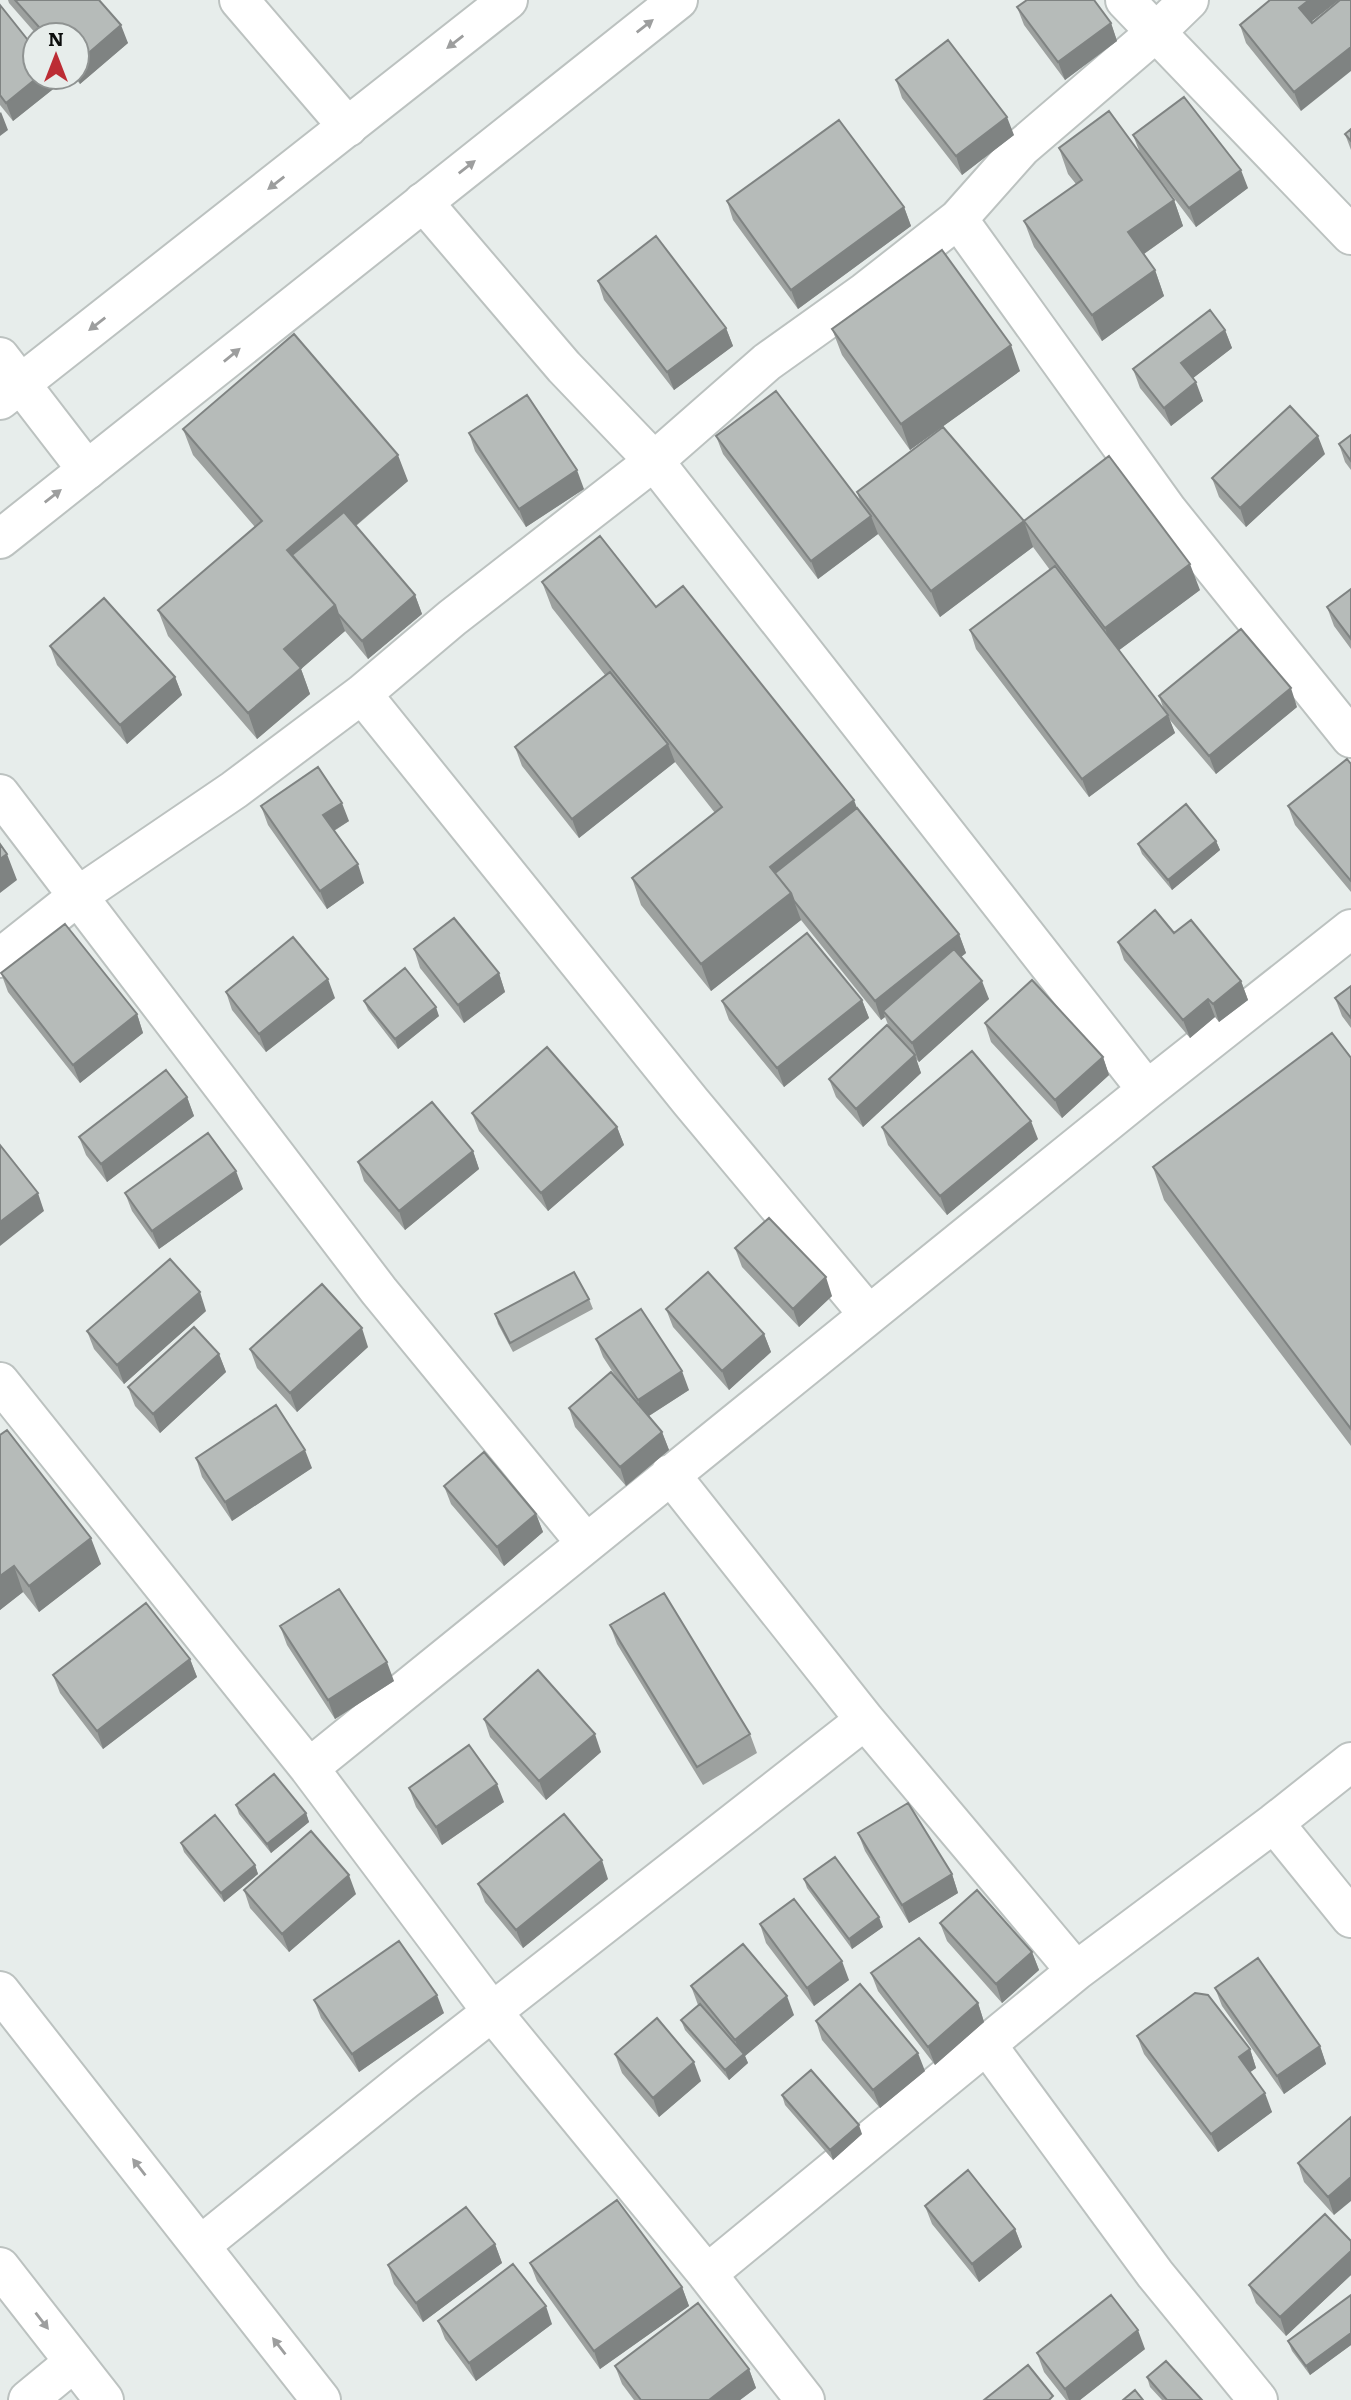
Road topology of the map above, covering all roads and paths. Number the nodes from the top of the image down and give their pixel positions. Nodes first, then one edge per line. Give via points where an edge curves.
1 (239, 0) edge
2 (508, 0) edge
3 (678, 0) edge
4 (1125, 0) edge
5 (1189, 0) edge
6 (1155, 33) junction
7 (348, 127) junction
8 (424, 202) junction
9 (958, 219) junction
10 (1351, 235) edge
11 (7, 381) edge
12 (654, 461) junction
13 (87, 470) junction
14 (0, 539) edge
15 (362, 694) junction
16 (1351, 738) edge
17 (0, 794) edge
18 (78, 896) junction
19 (1351, 929) edge
20 (0, 958) edge
21 (1147, 1090) junction
22 (869, 1315) junction
23 (0, 1382) edge
24 (670, 1474) junction
25 (586, 1542) junction
26 (865, 1720) junction
27 (1351, 1762) edge
28 (309, 1768) junction
29 (1274, 1823) junction
30 (1351, 1918) edge
31 (1076, 1971) junction
32 (0, 1991) edge
33 (493, 2013) junction
34 (987, 2045) junction
35 (201, 2245) junction
36 (0, 2267) edge
37 (707, 2274) junction
38 (74, 2362) junction
39 (28, 2400) edge
40 (104, 2400) edge
41 (321, 2400) edge
42 (805, 2400) edge
43 (1258, 2400) edge

1 - 7 street
2 -> 7 street
8 -> 3 street
4 - 6 street
5 - 6 street
6 - 9 street via 1022,147
6 - 10 street
7 -> 11 street
8 - 12 street via 564,368
13 -> 8 street
9 - 12 street via 767,362
9 - 16 street via 1168,511
11 - 13 street
12 - 15 street
12 - 21 street
14 -> 13 street
15 - 18 street via 234,790
15 - 22 street
17 - 18 street
18 - 20 street
18 - 25 street via 379,1291
19 - 21 street
21 - 22 street
22 - 24 street
23 - 28 street
24 - 25 street
24 - 26 street
25 - 28 street
26 - 31 street
26 - 33 street
27 - 29 street
28 - 33 street
29 - 30 street
29 - 31 street
31 - 34 street
35 -> 32 street
33 - 35 street
33 - 37 street
34 - 37 street
34 - 43 street via 1155,2274
41 -> 35 street
36 -> 38 street
37 - 42 street
38 - 39 street
38 - 40 street

